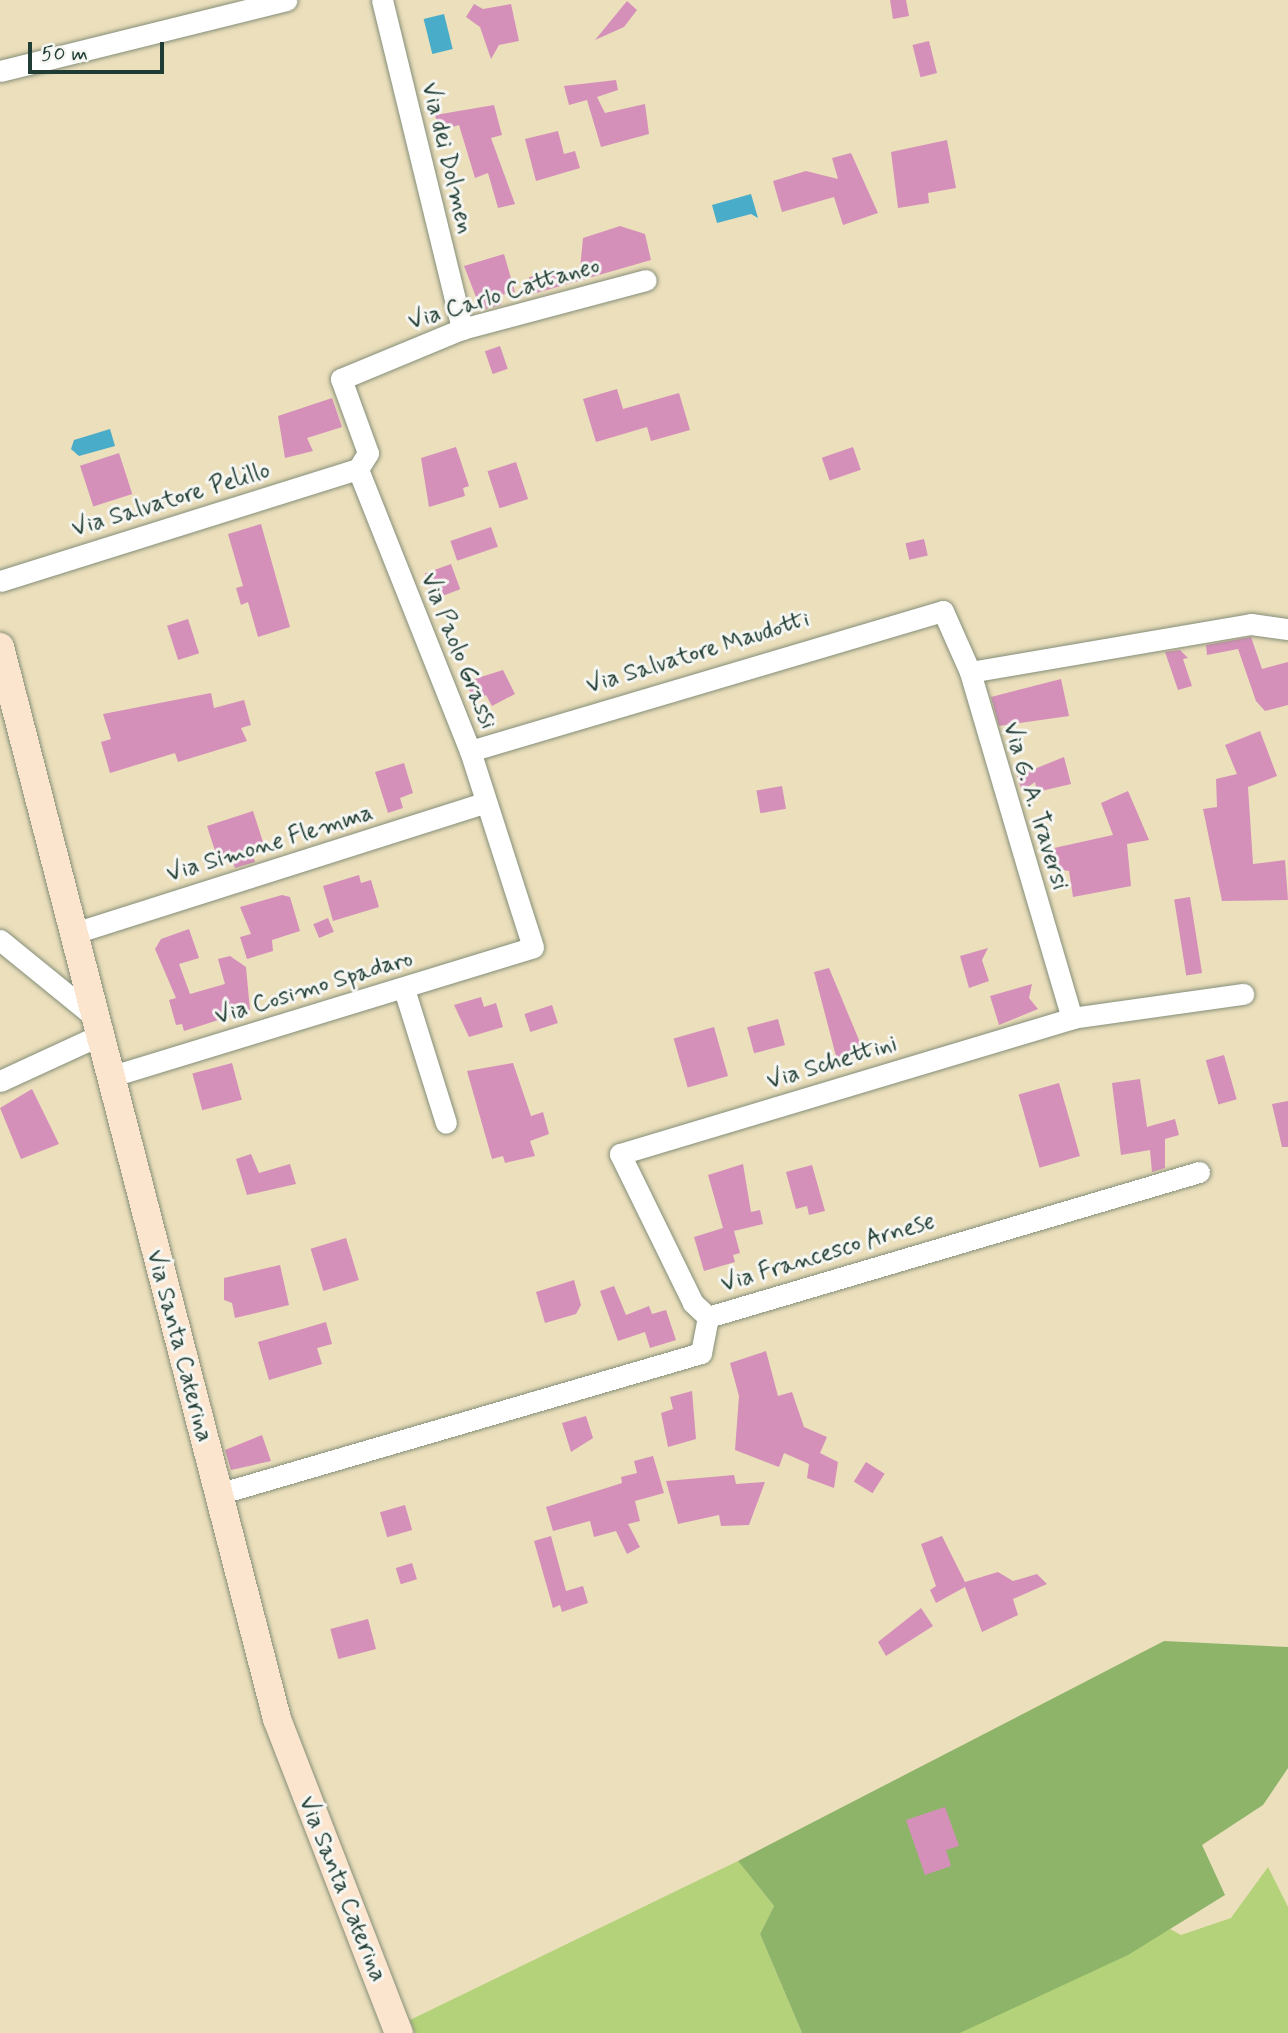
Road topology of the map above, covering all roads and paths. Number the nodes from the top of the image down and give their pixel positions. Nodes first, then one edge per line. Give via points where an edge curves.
1 (286, 0) edge
2 (382, 0) edge
3 (0, 71) edge
4 (646, 280) dead end
5 (462, 329) junction
6 (341, 379) joint
7 (358, 469) junction
8 (0, 581) edge
9 (943, 611) joint
10 (1288, 629) edge
11 (0, 647) edge
12 (971, 673) junction
13 (470, 751) junction
14 (485, 803) junction
15 (71, 934) junction
16 (0, 940) edge
17 (533, 947) joint
18 (404, 989) junction
19 (1243, 994) dead end
20 (1072, 1018) junction
21 (98, 1027) junction
22 (109, 1077) junction
23 (0, 1081) edge
24 (446, 1123) dead end
25 (1199, 1172) dead end
26 (708, 1317) junction
27 (218, 1494) junction
28 (399, 2033) edge

1 - 3 street
2 - 5 street, Via dei Dolmen
4 - 5 street, Via Carlo Cattaneo
5 - 6 street, Via Carlo Cattaneo
6 - 7 street, Via Paolo Grassi via 368,453
7 - 8 street, Via Salvatore Pelillo
7 - 13 street, Via Paolo Grassi
9 - 12 street, Via G. A. Traversi
9 - 13 street, Via Salvatore Maudotti
10 - 12 street via 1251,624
11 - 15 street, Via Santa Caterina
12 - 20 street, Via G. A. Traversi
13 - 14 street, Via Paolo Grassi
14 - 15 street, Via Simone Flemma
14 - 17 street, Via Paolo Grassi
15 - 21 street, Via Santa Caterina
16 - 21 street
17 - 18 street, Via Cosimo Spadaro
18 - 22 street, Via Cosimo Spadaro
18 - 24 street
19 - 20 street, Via Schettini
20 - 26 street, Via Schettini via 620,1154 694,1303
21 - 22 street, Via Santa Caterina
21 - 23 street
22 - 27 street, Via Santa Caterina
25 - 26 street, Via Francesco Arnese
26 - 27 street, Via Francesco Arnese via 701,1353
27 - 28 street, Via Santa Caterina via 277,1719

